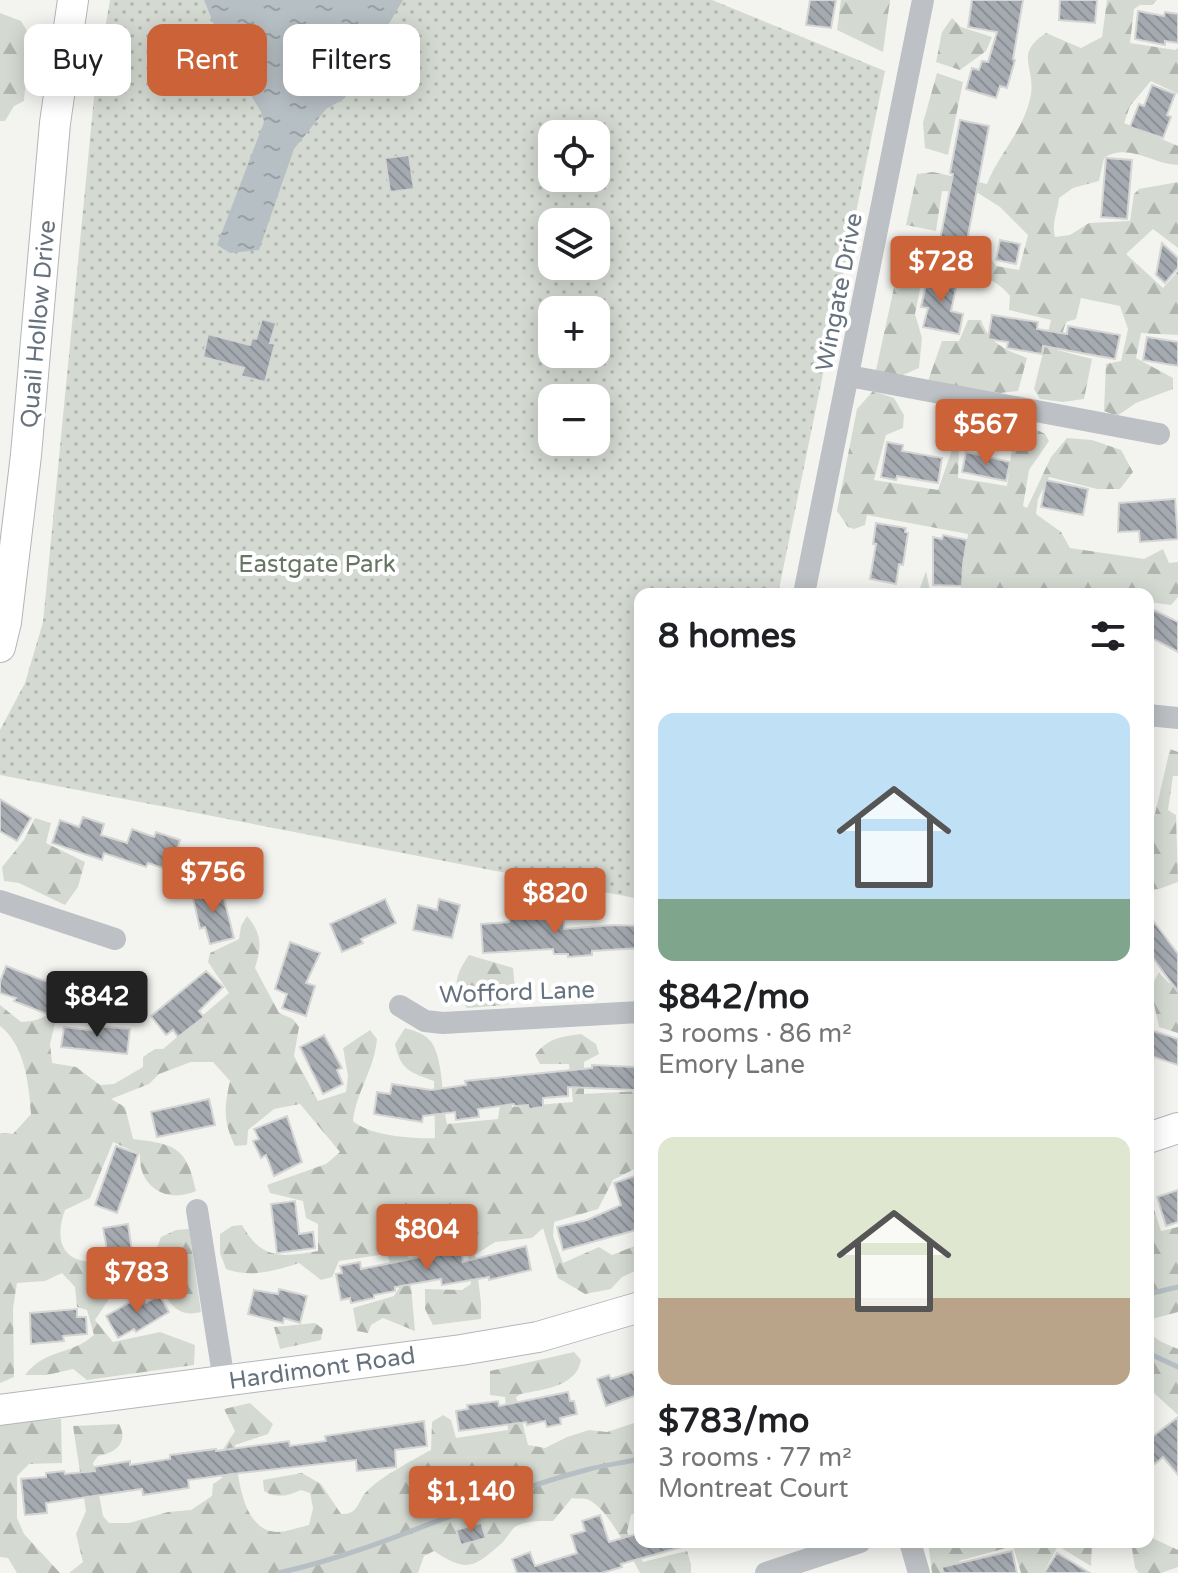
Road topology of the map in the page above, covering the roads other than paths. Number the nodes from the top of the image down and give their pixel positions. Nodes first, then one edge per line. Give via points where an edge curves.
1 (73, 0) edge
2 (923, 0) edge
3 (849, 376) junction
4 (1159, 434) dead end
5 (805, 588) edge
6 (0, 647) edge
7 (1154, 716) edge
8 (1178, 718) edge
9 (0, 901) edge
10 (115, 939) dead end
11 (400, 1006) dead end
12 (634, 1012) edge
13 (1178, 1128) edge
14 (1154, 1136) edge
15 (197, 1210) dead end
16 (634, 1309) edge
17 (224, 1381) junction
18 (0, 1410) edge
19 (842, 1548) edge
20 (912, 1548) edge
21 (766, 1573) edge
22 (919, 1573) edge

1 - 6 street, Quail Hollow Drive via 55,123 26,455
2 - 3 street, Wingate Drive
3 - 4 street
3 - 5 street, Wingate Drive
7 - 8 street
9 - 10 street
11 - 12 street, Wofford Lane via 425,1021 443,1023
13 - 14 street
15 - 17 street
16 - 17 street, Hardimont Road via 538,1337
17 - 18 street, Hardimont Road
19 - 21 street
20 - 22 street

